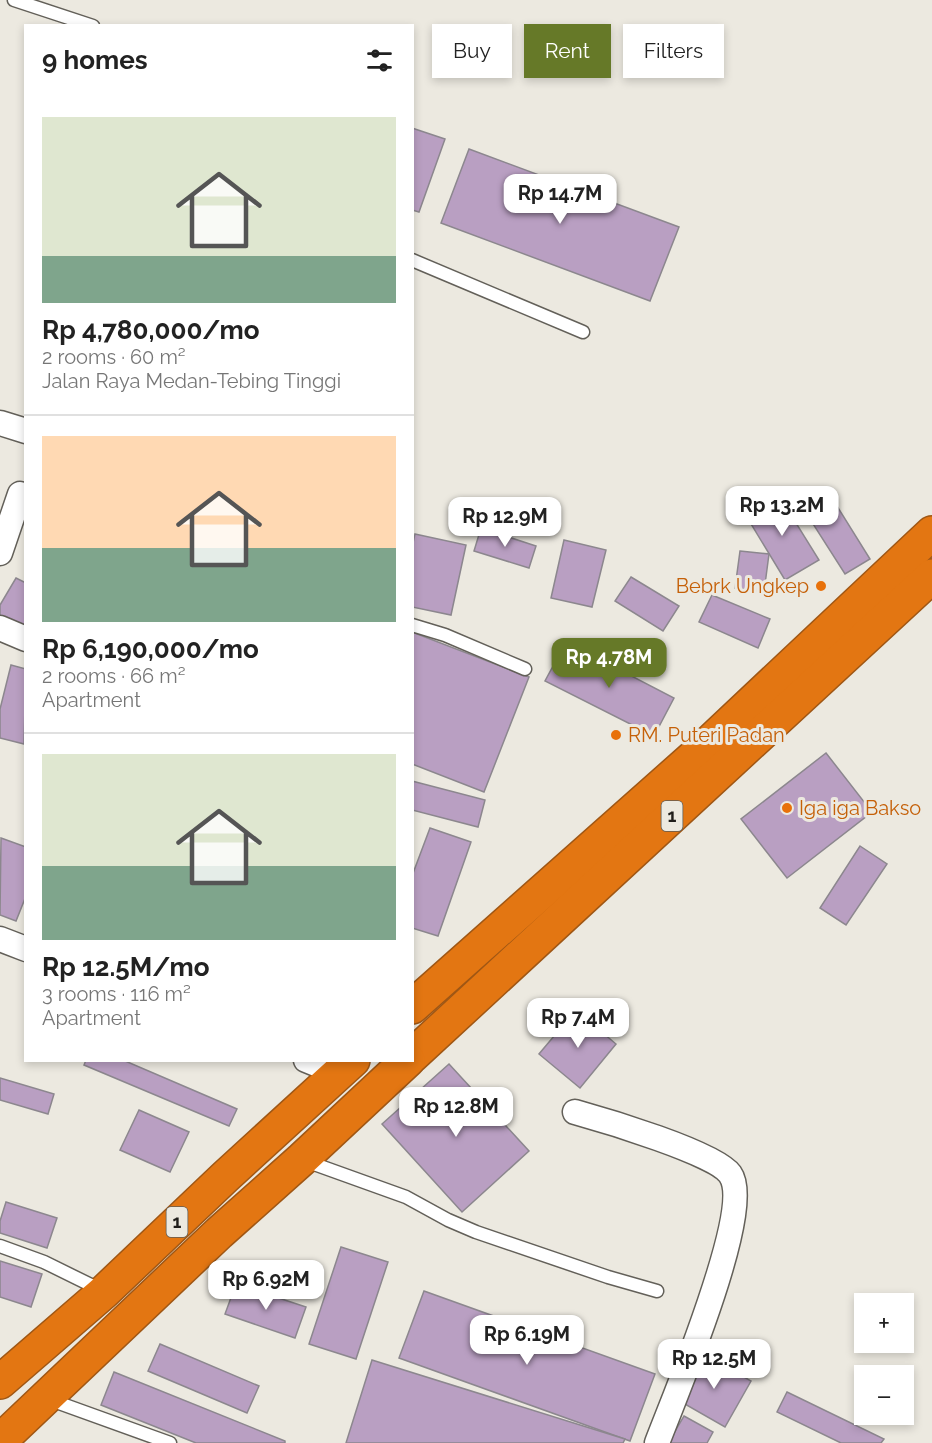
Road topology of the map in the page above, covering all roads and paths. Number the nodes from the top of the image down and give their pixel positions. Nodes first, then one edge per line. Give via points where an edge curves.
1 (14, 0) edge
2 (87, 24) edge
3 (414, 261) edge
4 (583, 332) dead end
5 (0, 423) edge
6 (24, 430) edge
7 (20, 494) dead end
8 (932, 533) edge
9 (0, 553) edge
10 (932, 576) edge
11 (414, 626) edge
12 (0, 628) edge
13 (24, 638) edge
14 (525, 669) dead end
15 (0, 939) edge
16 (24, 948) edge
17 (414, 1005) edge
18 (414, 1054) edge
19 (317, 1062) edge
20 (406, 1062) edge
21 (345, 1067) edge
22 (575, 1112) dead end
23 (302, 1160) junction
24 (0, 1246) edge
25 (657, 1291) dead end
26 (104, 1292) junction
27 (0, 1382) edge
28 (47, 1398) junction
29 (0, 1441) edge
30 (170, 1443) edge
31 (657, 1443) edge

1 - 2 lane
3 - 4 lane
5 - 6 street
7 - 9 street
8 - 17 highway, 1 via 696,755
10 - 18 highway, 1
11 - 14 lane
12 - 13 street
15 - 16 street
19 - 21 street
20 - 23 highway, 1
21 - 26 highway, 1
22 - 31 street via 711,1160 730,1174 736,1192 713,1297
23 - 25 lane via 406,1197 476,1232
23 - 28 highway, 1 via 219,1233
24 - 26 lane via 44,1262
26 - 27 highway, 1
28 - 29 highway, 1
28 - 30 lane

